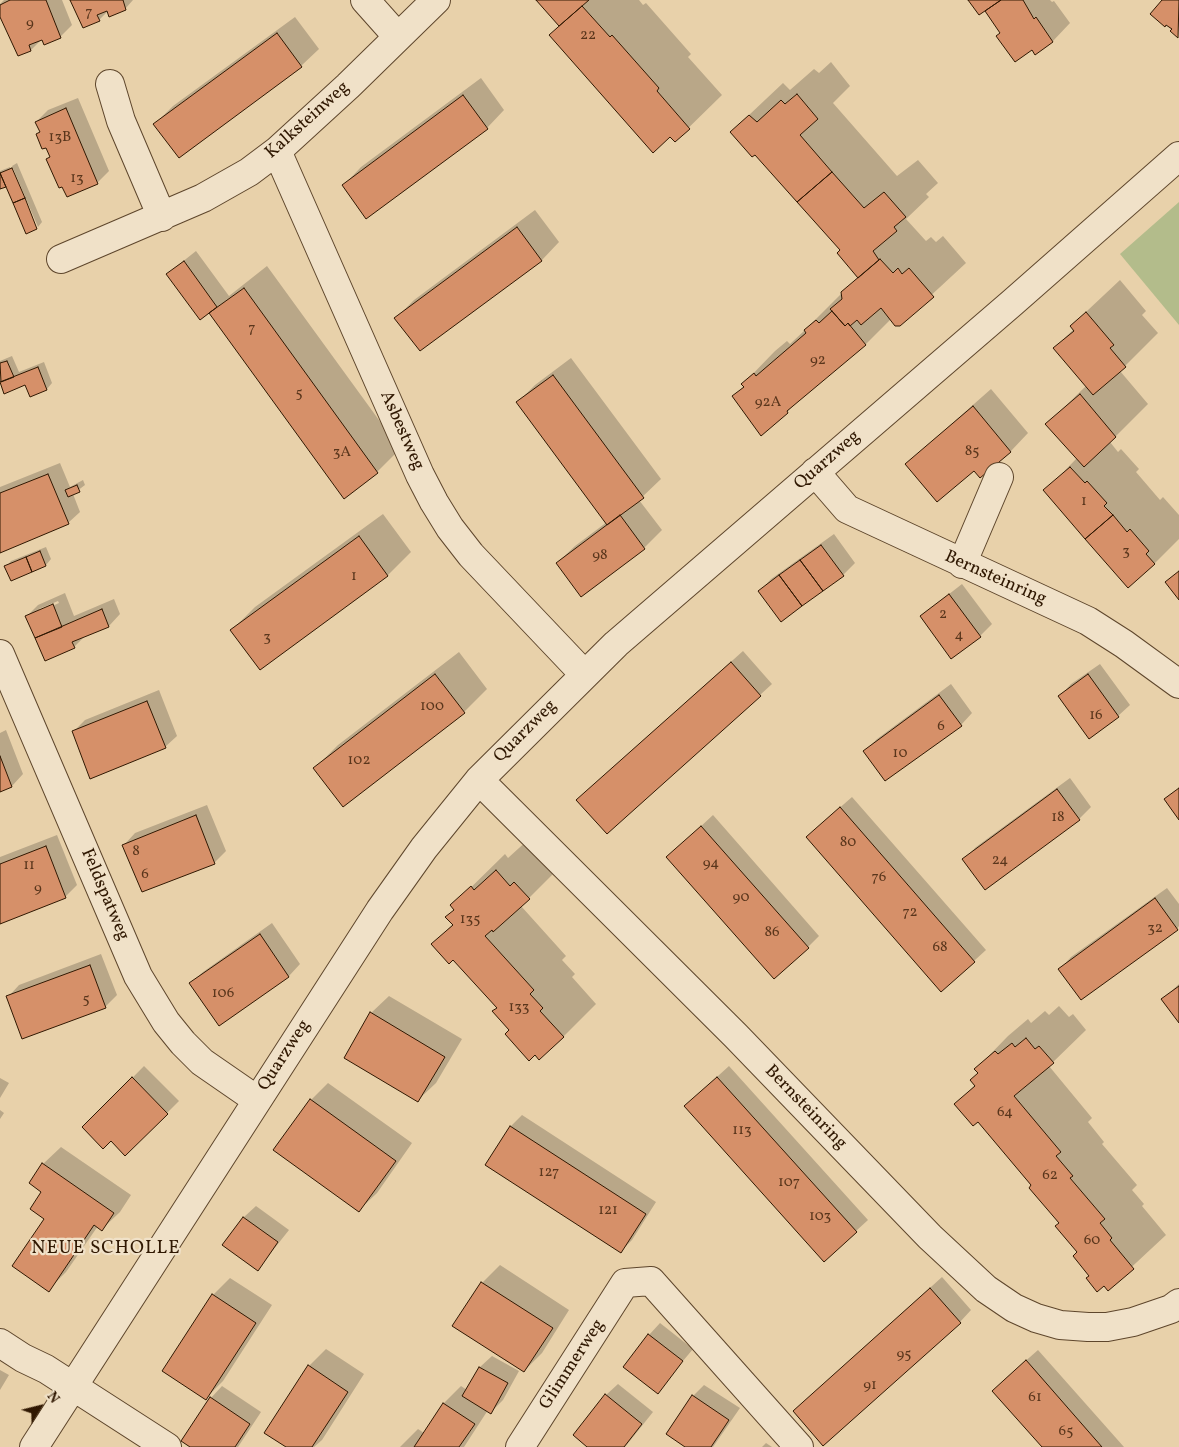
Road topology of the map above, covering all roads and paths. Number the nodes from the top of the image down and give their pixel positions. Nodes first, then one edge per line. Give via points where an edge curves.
1 (365, 0) edge
2 (436, 0) edge
3 (398, 37) junction
4 (110, 84) dead end
5 (277, 151) junction
6 (1179, 156) edge
7 (162, 217) junction
8 (61, 259) dead end
9 (815, 472) junction
10 (999, 477) dead end
11 (962, 564) junction
12 (0, 654) edge
13 (584, 674) junction
14 (1179, 684) edge
15 (479, 780) junction
16 (256, 1100) junction
17 (1179, 1303) edge
18 (0, 1343) edge
19 (73, 1386) junction
20 (34, 1447) edge
21 (167, 1447) edge
22 (520, 1447) edge
23 (799, 1447) edge

1 - 3 street
2 - 3 street, Kalksteinweg
3 - 5 street, Kalksteinweg
4 - 7 street via 121,121
5 - 7 street, Kalksteinweg via 249,172
5 - 13 street, Asbestweg via 434,502 471,555
6 - 9 street, Quarzweg
7 - 8 street, Kalksteinweg
9 - 11 street, Bernsteinring via 847,509
9 - 13 street, Quarzweg
10 - 11 street
11 - 14 street, Bernsteinring via 1088,622
12 - 16 street, Feldspatweg via 138,976 183,1043 202,1062
13 - 15 street, Quarzweg
15 - 16 street, Quarzweg via 424,848 380,910
15 - 17 street, Bernsteinring via 736,1036 930,1237 986,1288 1014,1308 1060,1325 1107,1327 1133,1322
16 - 19 street, Quarzweg
18 - 19 street
19 - 20 street, Quarzweg
19 - 21 street
22 - 23 street, Glimmerweg via 625,1283 651,1282

